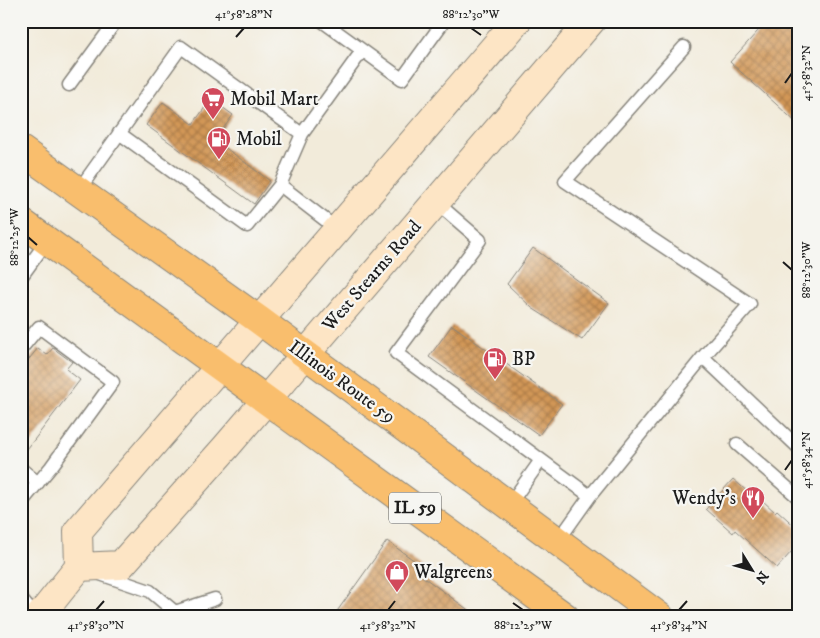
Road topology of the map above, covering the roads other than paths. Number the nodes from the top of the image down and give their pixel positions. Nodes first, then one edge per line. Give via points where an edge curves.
1 (116, 21) edge
2 (322, 21) edge
3 (444, 21) edge
4 (517, 21) edge
5 (591, 21) edge
6 (684, 47) dead end
7 (362, 51) junction
8 (69, 85) dead end
9 (119, 133) junction
10 (302, 134) junction
11 (21, 150) edge
12 (280, 185) junction
13 (78, 191) junction
14 (436, 202) junction
15 (21, 222) edge
16 (337, 229) junction
17 (47, 241) junction
18 (21, 276) edge
19 (259, 320) junction
20 (21, 349) edge
21 (305, 354) junction
22 (703, 357) junction
23 (220, 365) junction
24 (266, 399) junction
25 (737, 444) dead end
26 (799, 448) edge
27 (541, 460) junction
28 (21, 469) edge
29 (38, 483) junction
30 (590, 496) junction
31 (799, 498) edge
32 (21, 503) edge
33 (509, 505) junction
34 (558, 541) junction
35 (79, 567) junction
36 (21, 599) edge
37 (215, 600) dead end
38 (175, 614) edge
39 (559, 615) edge
40 (21, 616) edge
41 (26, 617) edge
42 (38, 617) edge
43 (660, 617) edge

1 - 8 lane
2 - 7 lane
3 - 7 lane via 402,79
4 - 16 main road
5 - 14 main road, West Stearns Road
6 - 22 lane via 565,181 750,304
7 - 10 lane
9 - 10 lane via 181,47
9 - 12 lane via 247,226
9 - 13 lane
10 - 12 lane
11 - 13 main road, Illinois Route 59
12 - 16 lane
13 - 19 main road, Illinois Route 59
14 - 21 main road, West Stearns Road
14 - 27 lane via 480,240 396,353
15 - 17 main road, IL 59
16 - 19 main road
17 - 18 lane
17 - 23 main road, IL 59
19 - 21 main road, Illinois Route 59
19 - 23 main road
20 - 29 lane via 39,327 113,382
21 - 24 main road, West Stearns Road
21 - 33 main road, Illinois Route 59
22 - 26 lane
22 - 30 lane
23 - 24 main road, IL 59
23 - 35 main road via 78,531
24 - 35 main road, West Stearns Road via 121,565
24 - 39 main road, IL 59
25 - 31 lane
27 - 30 lane
27 - 33 lane
28 - 29 lane
29 - 32 lane
30 - 34 lane
33 - 34 main road, Illinois Route 59
34 - 43 main road, Illinois Route 59
35 - 38 lane via 150,591
35 - 42 main road
36 - 42 lane
37 - 38 lane
40 - 41 lane

